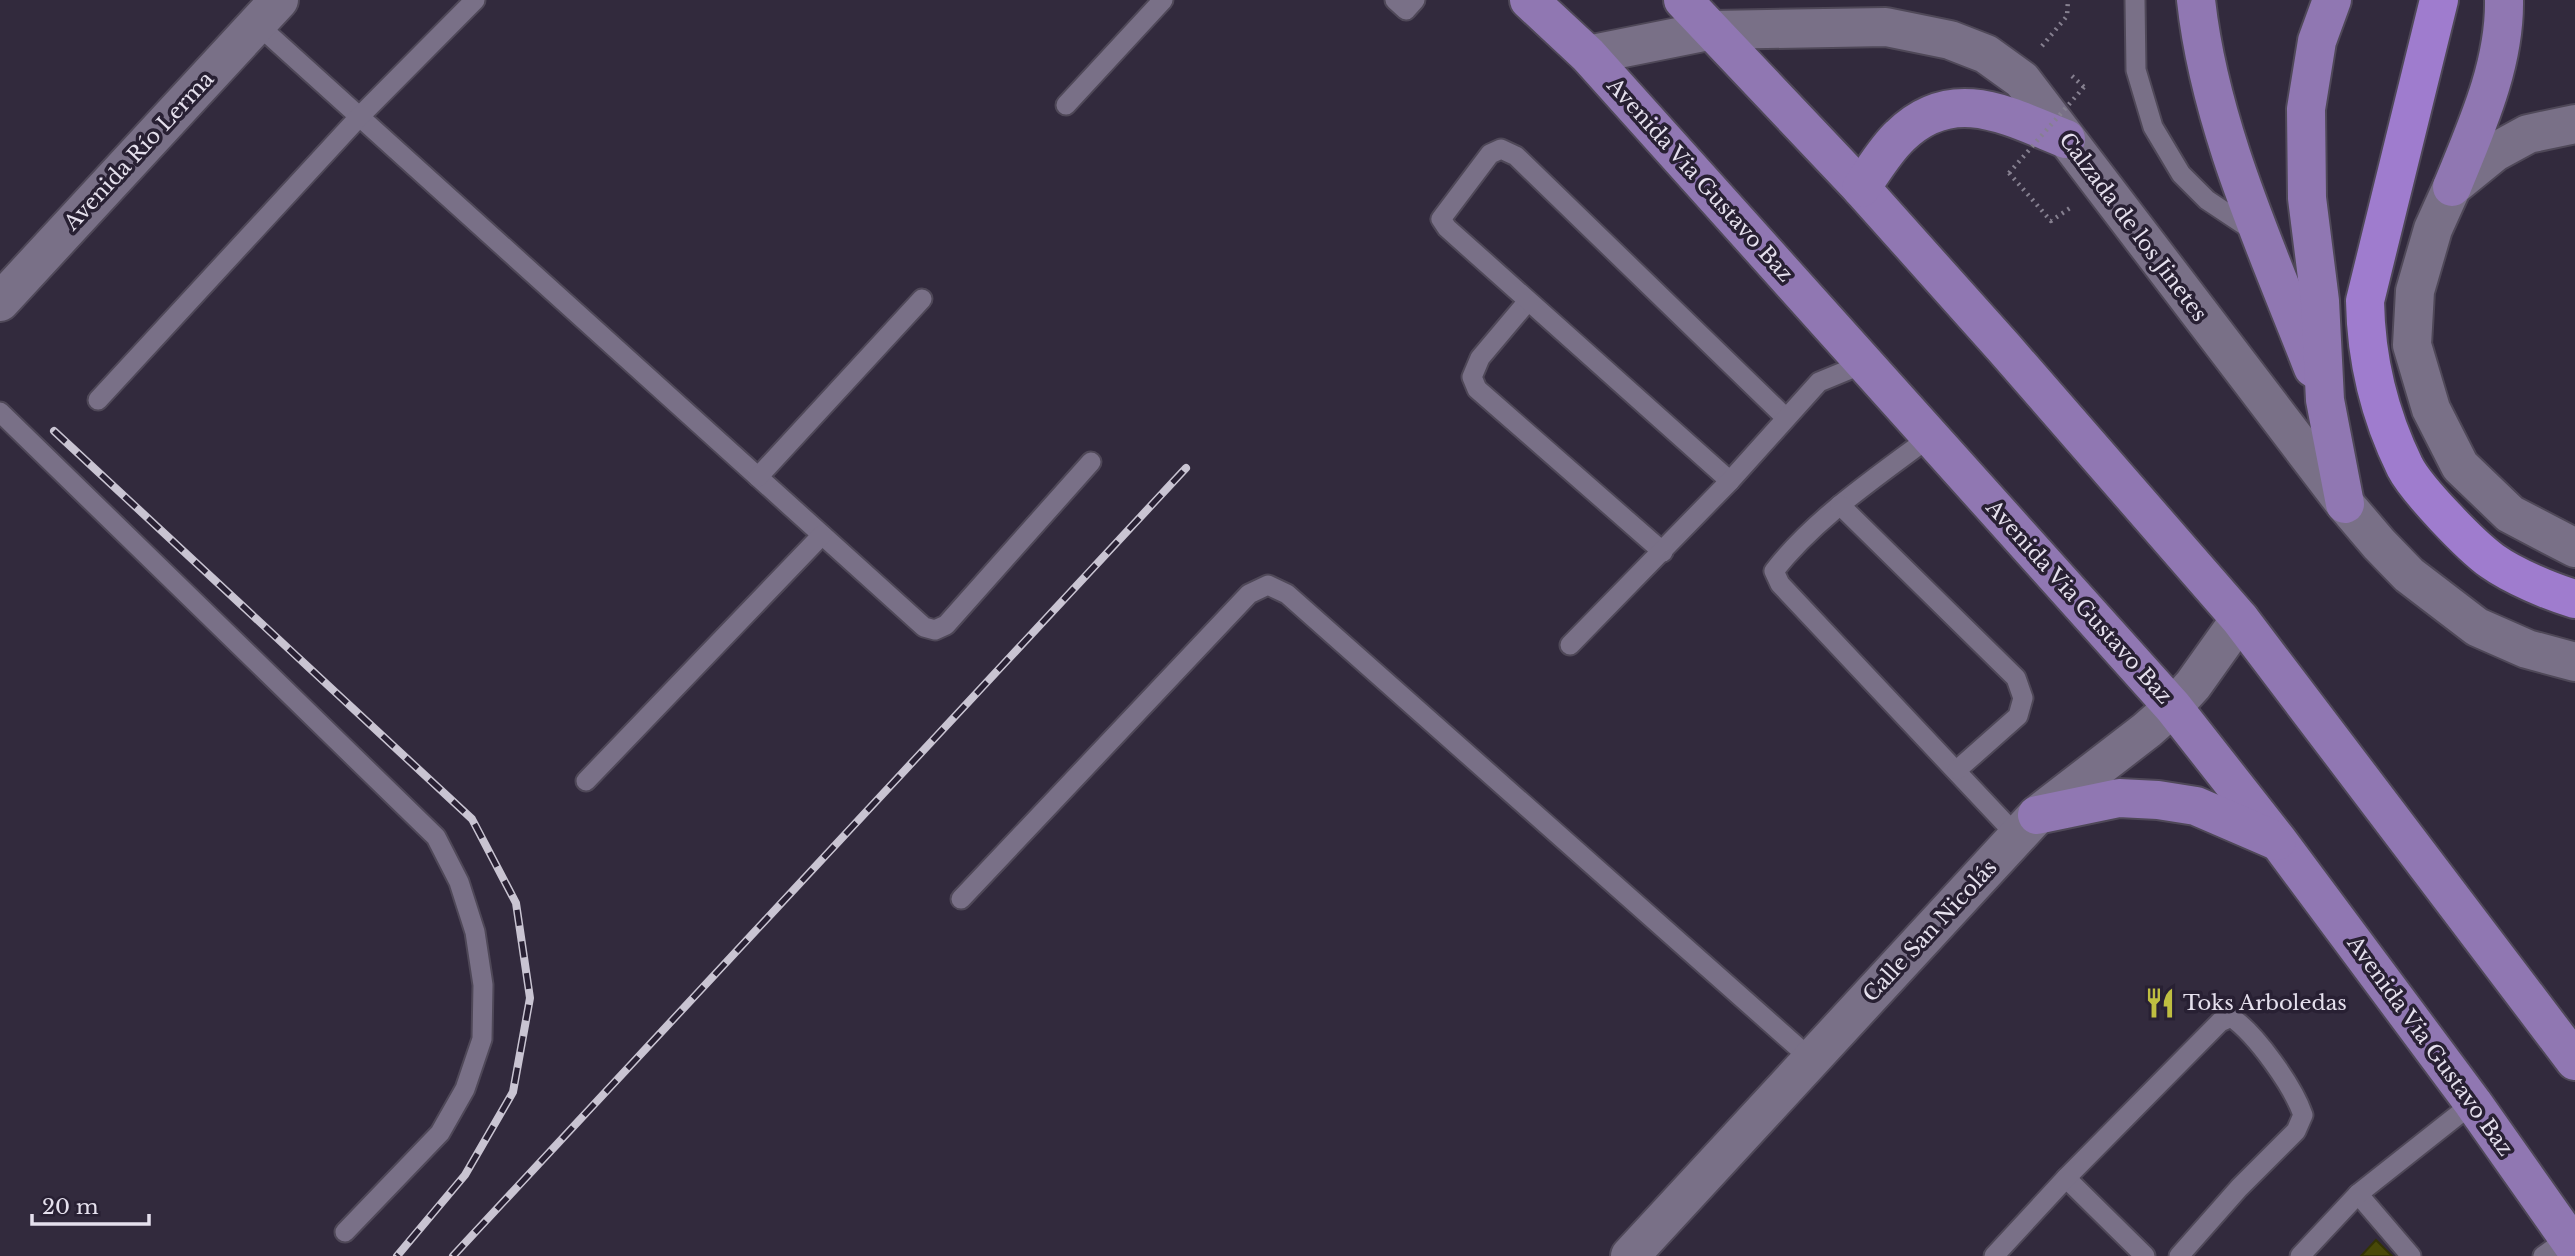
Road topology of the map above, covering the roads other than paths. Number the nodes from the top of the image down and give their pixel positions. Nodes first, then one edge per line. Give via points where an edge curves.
1 (475, 0) edge
2 (1163, 0) edge
3 (1395, 0) edge
4 (1415, 0) edge
5 (1529, 0) edge
6 (1683, 0) edge
7 (2135, 0) edge
8 (2196, 0) edge
9 (2332, 0) edge
10 (2439, 0) edge
11 (2504, 0) edge
12 (268, 12) edge
13 (1713, 30) junction
14 (1588, 55) junction
15 (1066, 105) dead end
16 (360, 116) junction
17 (2575, 124) edge
18 (2066, 139) junction
19 (2452, 187) junction
20 (1861, 188) junction
21 (2262, 237) junction
22 (922, 299) dead end
23 (1528, 301) junction
24 (0, 302) edge
25 (1865, 363) junction
26 (98, 400) dead end
27 (2325, 400) junction
28 (0, 412) edge
29 (1786, 418) junction
30 (1930, 436) junction
31 (1091, 461) dead end
32 (758, 477) junction
33 (1730, 481) junction
34 (2346, 504) junction
35 (1840, 505) junction
36 (822, 535) junction
37 (2575, 548) edge
38 (1662, 552) junction
39 (2575, 599) edge
40 (2240, 619) junction
41 (1570, 645) dead end
42 (2575, 662) edge
43 (2173, 707) junction
44 (1957, 770) junction
45 (586, 781) dead end
46 (2027, 826) junction
47 (2279, 842) junction
48 (961, 898) dead end
49 (1811, 1059) junction
50 (2575, 1061) edge
51 (2473, 1103) junction
52 (2066, 1178) junction
53 (2358, 1194) junction
54 (345, 1232) dead end
55 (2562, 1248) edge
56 (1630, 1256) edge
57 (1994, 1256) edge
58 (2145, 1256) edge
59 (2179, 1256) edge
60 (2300, 1256) edge
61 (2411, 1256) edge

1 - 16 lane
2 - 15 lane
3 - 4 lane via 1406,10
5 - 14 main road, Avenida Via Gustavo Baz
6 - 13 main road
7 - 21 lane via 2136,70 2153,127 2181,174 2207,201
8 - 21 main road via 2216,109
9 - 27 main road via 2317,41 2306,109 2307,198 2320,301
10 - 39 highway via 2365,301 2371,368 2385,419 2407,470 2439,509 2493,562
11 - 19 main road via 2500,45 2486,100
12 - 16 lane
12 - 24 main road, Avenida Río Lerma
13 - 14 main road, Calzada de los Jinetes
13 - 18 main road, Calzada de los Jinetes via 1886,27 1950,40 1986,54 2022,80
13 - 20 main road
14 - 25 main road, Avenida Via Gustavo Baz
16 - 26 lane
16 - 32 lane
17 - 19 main road via 2528,134 2495,152
18 - 20 main road via 1980,107 1950,107 1922,118 1899,137
18 - 34 main road, Calzada de los Jinetes
19 - 37 main road via 2433,229 2415,291 2412,345 2431,410 2460,466 2510,514
20 - 40 main road
21 - 27 main road
22 - 32 lane
23 - 29 lane via 1441,219 1490,153 1501,149 1516,156
23 - 33 lane
23 - 38 lane via 1480,358 1472,377 1477,389
25 - 29 lane via 1819,382
25 - 30 main road, Avenida Via Gustavo Baz
27 - 34 main road
28 - 54 lane via 436,837 459,882 475,932 483,985 482,1039 465,1089 440,1133
29 - 33 lane
30 - 35 lane
30 - 43 main road, Avenida Via Gustavo Baz
31 - 36 lane via 946,625 935,630 924,627
32 - 36 lane
33 - 38 lane
34 - 42 main road, Calzada de los Jinetes via 2409,575 2477,627 2527,649
35 - 44 lane via 1784,559 1774,571 1777,578
35 - 44 lane via 2016,678 2023,698 2018,716
36 - 45 lane
38 - 41 lane
40 - 43 main road, Calle San Nicolás
40 - 50 main road
43 - 46 main road, Calle San Nicolás
43 - 47 main road, Avenida Via Gustavo Baz
44 - 46 lane
46 - 47 main road via 2119,798 2158,800 2196,806
46 - 49 main road, Calle San Nicolás
47 - 51 main road, Avenida Via Gustavo Baz
48 - 49 lane via 1249,594 1268,585 1287,594
49 - 56 main road, Calle San Nicolás
51 - 53 lane
51 - 55 main road, Avenida Via Gustavo Baz
52 - 57 lane
52 - 58 lane
52 - 59 lane via 2220,1022 2231,1017 2244,1026 2297,1097 2303,1115 2296,1131
53 - 60 lane
53 - 61 lane

